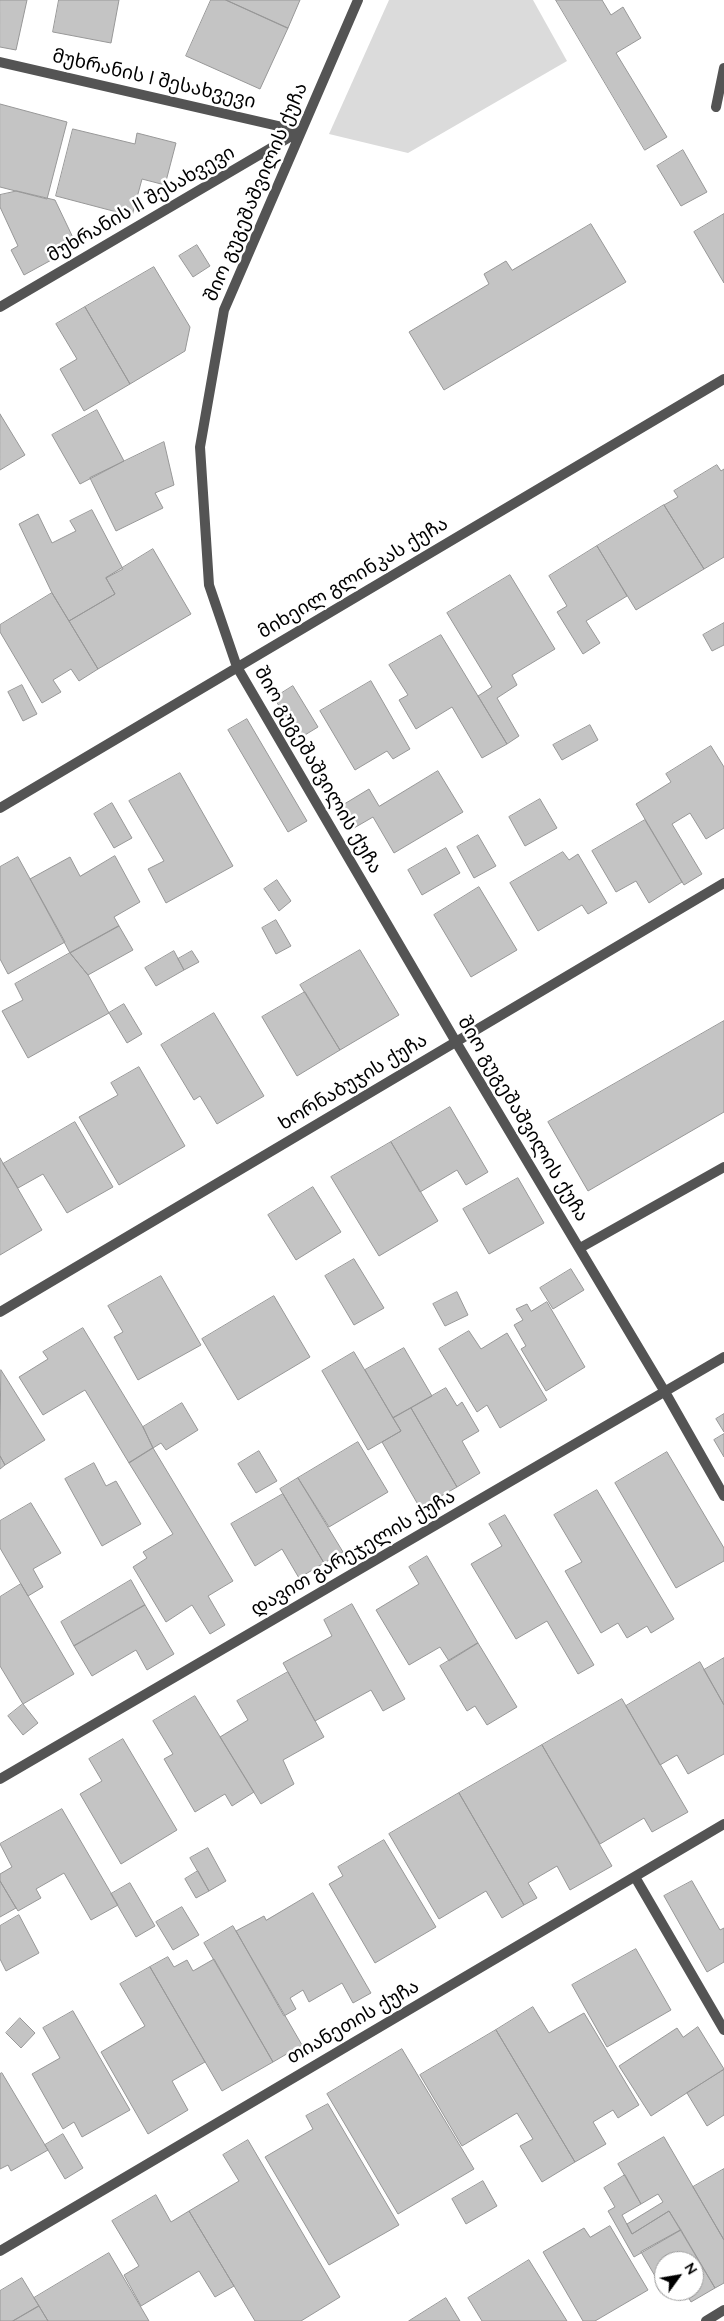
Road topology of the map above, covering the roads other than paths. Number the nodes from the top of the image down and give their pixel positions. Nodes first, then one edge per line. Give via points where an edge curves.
1 (358, 0) edge
2 (0, 62) edge
3 (724, 68) edge
4 (716, 107) dead end
5 (300, 131) junction
6 (0, 307) edge
7 (724, 379) edge
8 (237, 667) junction
9 (0, 808) edge
10 (724, 883) edge
11 (456, 1042) junction
12 (724, 1167) edge
13 (580, 1248) junction
14 (0, 1312) edge
15 (724, 1357) edge
16 (665, 1392) junction
17 (724, 1496) edge
18 (0, 1779) edge
19 (724, 1824) edge
20 (635, 1877) junction
21 (724, 2030) edge
22 (0, 2250) edge
23 (724, 2310) edge
24 (706, 2321) edge

1 - 5 street, შიო გუგეშაშვილის ქუჩა
2 - 5 street, მუხრანის I შესახვევი
3 - 4 street
5 - 6 street, მუხრანის II შესახვევი
5 - 8 street, შიო გუგეშაშვილის ქუჩა via 224,310 200,447 209,585
7 - 8 street, მიხეილ გლინკას ქუჩა
8 - 9 street, მიხეილ გლინკას ქუჩა
8 - 11 street, შიო გუგეშაშვილის ქუჩა
10 - 11 street, ხორნაბუჯის ქუჩა
11 - 13 street, შიო გუგეშაშვილის ქუჩა
11 - 14 street, ხორნაბუჯის ქუჩა
12 - 13 street
13 - 16 street, შიო გუგეშაშვილის ქუჩა
15 - 16 street, დავით გარეჯელის ქუჩა
16 - 17 street, შიო გუგეშაშვილის ქუჩა
16 - 18 street, დავით გარეჯელის ქუჩა
19 - 20 street, თიანეთის ქუჩა
20 - 21 street
20 - 22 street, თიანეთის ქუჩა
23 - 24 street

